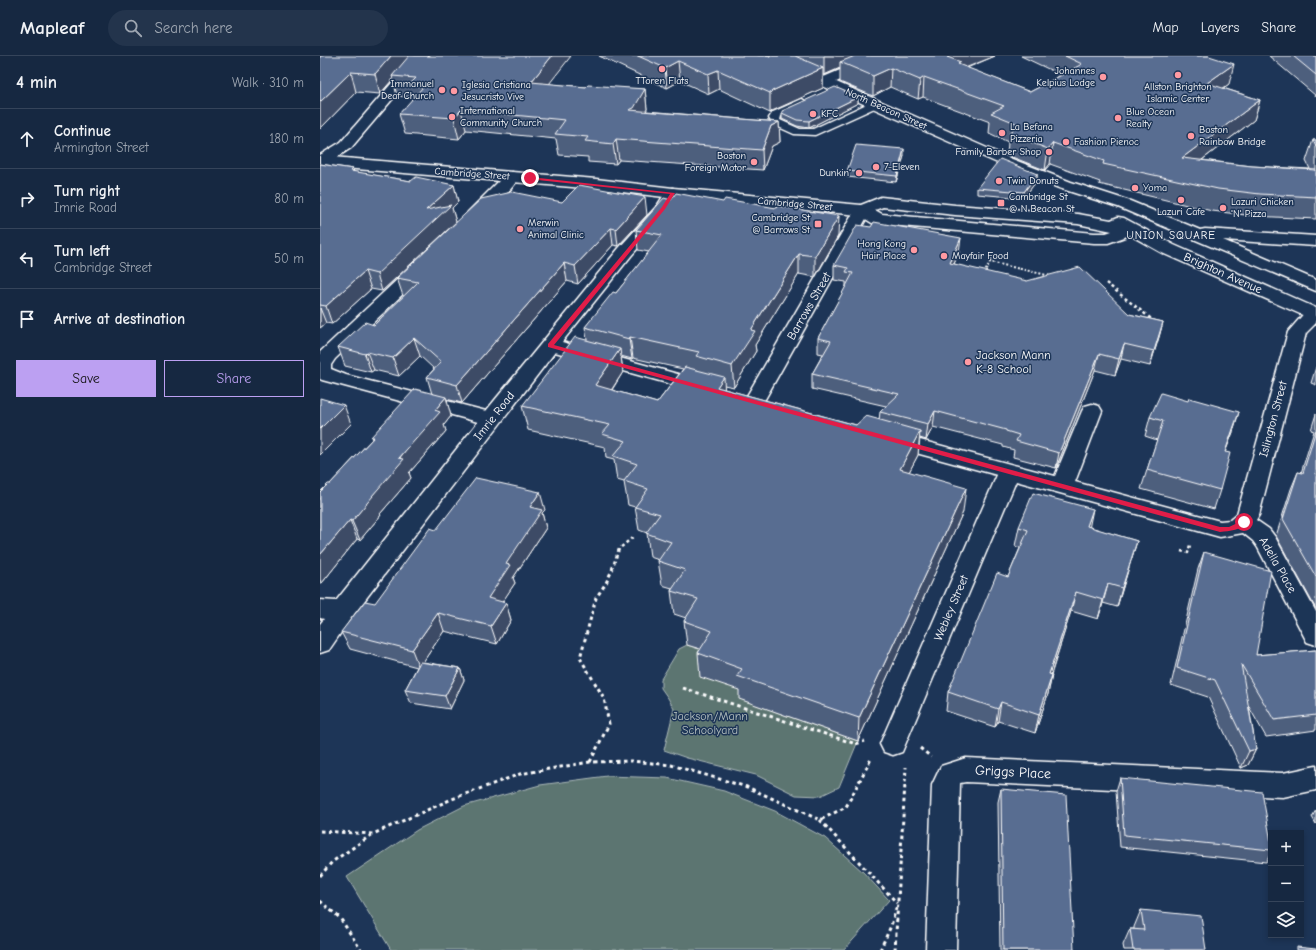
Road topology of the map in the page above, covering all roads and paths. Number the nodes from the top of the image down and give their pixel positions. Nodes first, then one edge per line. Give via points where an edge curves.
1 (422, 56) edge
2 (766, 56) edge
3 (885, 56) edge
4 (824, 90) junction
5 (874, 104) junction
6 (320, 162) edge
7 (1007, 162) junction
8 (512, 177) junction
9 (673, 193) junction
10 (863, 210) junction
11 (464, 226) edge
12 (1131, 229) junction
13 (1189, 233) junction
14 (1316, 241) edge
15 (435, 253) edge
16 (992, 257) dead end
17 (990, 262) junction
18 (1052, 276) edge
19 (987, 278) edge
20 (1106, 283) dead end
21 (1316, 286) edge
22 (1315, 315) edge
23 (1155, 322) edge
24 (550, 345) junction
25 (1092, 410) dead end
26 (490, 419) junction
27 (874, 434) edge
28 (1009, 472) junction
29 (1062, 486) junction
30 (1241, 524) junction
31 (633, 537) dead end
32 (1191, 542) dead end
33 (1181, 551) dead end
34 (331, 610) edge
35 (1316, 635) edge
36 (320, 643) edge
37 (683, 688) dead end
38 (865, 742) dead end
39 (900, 753) joint
40 (872, 756) dead end
41 (590, 762) junction
42 (1316, 778) edge
43 (820, 820) junction
44 (320, 831) edge
45 (373, 834) junction
46 (320, 876) edge
47 (320, 901) edge
48 (898, 903) junction
49 (361, 950) edge
50 (880, 950) edge
51 (895, 950) edge
52 (941, 950) edge

1 - 6 street via 346,145
2 - 4 street, North Beacon Street
3 - 4 street
4 - 5 street, North Beacon Street
4 - 5 lane via 777,114 774,118 776,122 798,132 815,132
5 - 7 street, North Beacon Street
6 - 8 street, Cambridge Street
7 - 12 street, North Beacon Street
7 - 13 street, North Beacon Street via 1065,185 1124,204
8 - 9 street, Cambridge Street
8 - 11 street
9 - 10 street, Cambridge Street
9 - 24 street, Imrie Road via 664,208
10 - 12 street, Cambridge Street via 881,202 1078,219
10 - 12 street, Cambridge Street via 878,219 1101,238 1108,238
10 - 24 street, Barrows Street via 747,399
12 - 13 street, Cambridge Street
12 - 22 street, Brighton Avenue
13 - 14 street, Cambridge Street
13 - 21 street, Brighton Avenue
15 - 26 street via 328,355 321,364 321,372 338,379
16 - 17 path
17 - 18 path
17 - 19 path via 983,277
20 - 23 path
22 - 30 street, Islington Street via 1297,332 1248,515
24 - 26 street, Imrie Road
25 - 29 street
26 - 34 street, Imrie Road
27 - 28 street
28 - 29 street
28 - 39 street, Webley Street
29 - 30 street via 1220,529 1229,529
30 - 35 street, Adella Place via 1261,535 1268,543
31 - 41 path via 619,549 606,583 596,598 580,658 604,698 609,724
32 - 33 path via 1188,553
34 - 36 street, Imrie Road
37 - 38 path via 856,744
39 - 48 path
40 - 43 path via 846,808
41 - 43 path via 632,761 671,764 747,787
41 - 45 path via 520,774 452,799
42 - 52 street, Griggs Place via 1283,785 966,770 951,774 946,786
43 - 48 path
44 - 45 path
45 - 46 path via 332,862
47 - 49 path via 340,918
48 - 50 path
48 - 51 path

